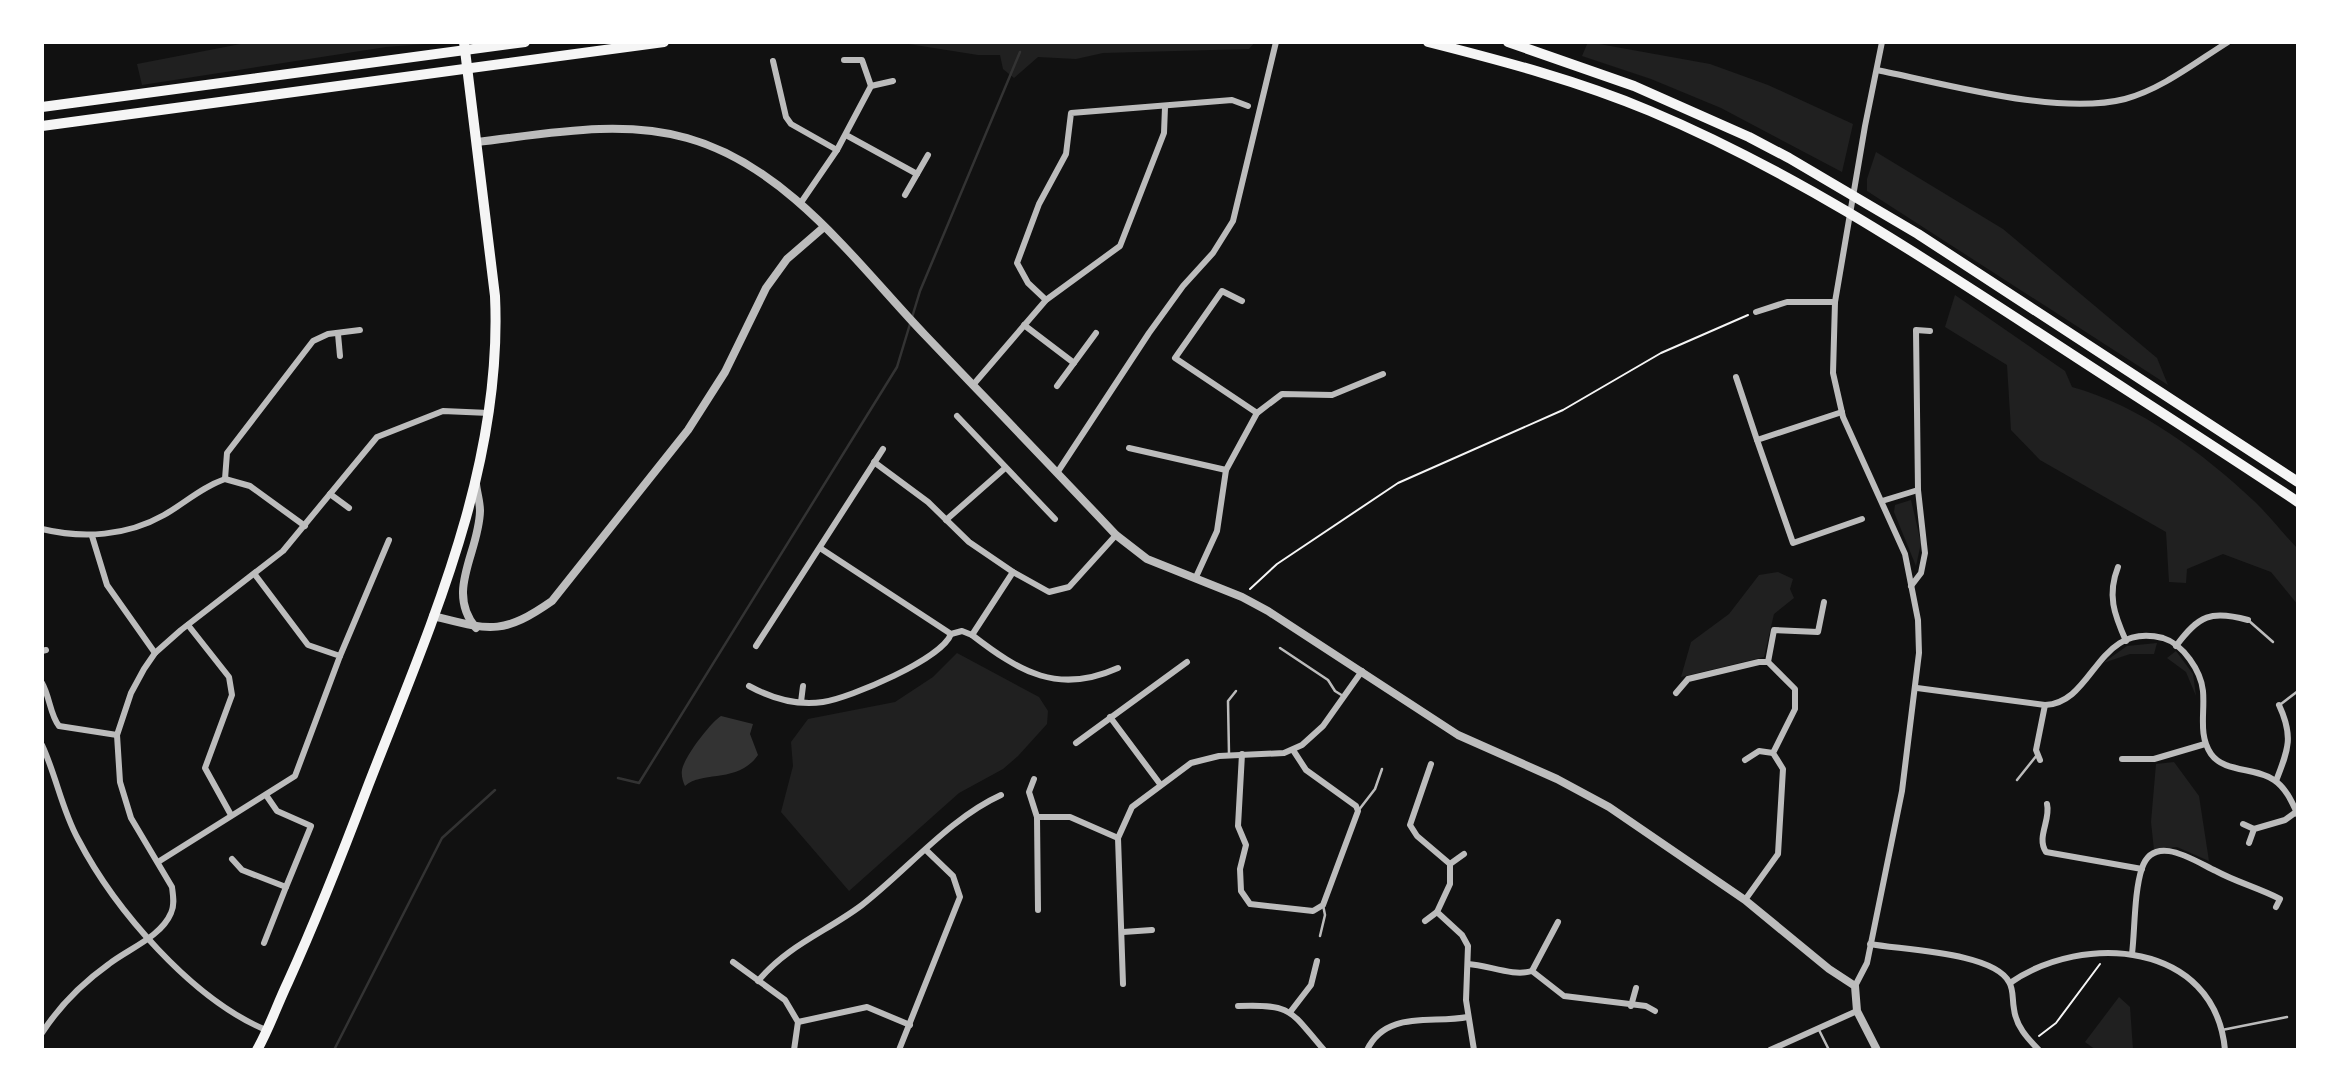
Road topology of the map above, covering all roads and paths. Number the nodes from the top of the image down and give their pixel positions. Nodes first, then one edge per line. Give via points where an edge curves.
1 (464, 42) edge
2 (525, 42) edge
3 (664, 42) edge
4 (1276, 42) edge
5 (1428, 42) edge
6 (1508, 42) edge
7 (1882, 42) edge
8 (2228, 42) edge
9 (844, 60) dead end
10 (773, 61) dead end
11 (1877, 70) junction
12 (893, 80) dead end
13 (872, 86) junction
14 (1248, 106) dead end
15 (42, 107) edge
16 (1165, 107) junction
17 (42, 126) edge
18 (846, 135) junction
19 (477, 142) junction
20 (837, 150) junction
21 (928, 155) dead end
22 (917, 174) junction
23 (905, 195) dead end
24 (800, 204) junction
25 (824, 227) junction
26 (1046, 299) junction
27 (1242, 301) dead end
28 (1835, 302) junction
29 (1756, 312) joint
30 (1024, 325) junction
31 (360, 330) dead end
32 (1930, 331) dead end
33 (1096, 333) dead end
34 (338, 334) junction
35 (340, 356) dead end
36 (1074, 363) junction
37 (1383, 374) dead end
38 (1736, 377) dead end
39 (973, 385) junction
40 (1057, 386) dead end
41 (1842, 412) junction
42 (490, 413) junction
43 (1257, 413) junction
44 (957, 416) dead end
45 (1757, 440) junction
46 (1129, 448) dead end
47 (883, 449) dead end
48 (874, 462) junction
49 (1004, 469) junction
50 (1226, 470) junction
51 (1057, 473) junction
52 (225, 479) junction
53 (476, 481) junction
54 (2298, 482) edge
55 (1918, 490) junction
56 (330, 494) junction
57 (1882, 501) junction
58 (2298, 502) edge
59 (348, 508) dead end
60 (1055, 519) dead end
61 (1862, 519) dead end
62 (947, 520) junction
63 (305, 526) junction
64 (42, 529) edge
65 (1116, 535) junction
66 (92, 536) junction
67 (389, 540) dead end
68 (820, 548) junction
69 (2118, 567) dead end
70 (1013, 572) junction
71 (256, 576) junction
72 (1196, 577) junction
73 (1911, 586) junction
74 (1242, 597) junction
75 (1824, 602) dead end
76 (433, 616) junction
77 (2248, 620) joint
78 (188, 625) junction
79 (476, 628) junction
80 (951, 634) junction
81 (972, 635) junction
82 (2126, 641) junction
83 (2273, 642) dead end
84 (756, 646) dead end
85 (2176, 646) junction
86 (1280, 648) dead end
87 (155, 653) junction
88 (340, 656) junction
89 (1186, 662) dead end
90 (1768, 662) junction
91 (1118, 668) dead end
92 (1363, 671) junction
93 (42, 683) edge
94 (749, 686) dead end
95 (803, 686) dead end
96 (1917, 688) junction
97 (1237, 691) dead end
98 (2298, 691) edge
99 (1676, 693) dead end
100 (1344, 697) junction
101 (802, 702) junction
102 (2045, 705) junction
103 (2279, 705) joint
104 (1110, 717) junction
105 (117, 735) junction
106 (1076, 743) dead end
107 (2205, 744) junction
108 (42, 745) edge
109 (1293, 750) junction
110 (1773, 753) junction
111 (1242, 754) junction
112 (1229, 756) junction
113 (2039, 757) joint
114 (2123, 759) dead end
115 (1745, 760) dead end
116 (1431, 764) dead end
117 (1382, 769) dead end
118 (1034, 779) dead end
119 (2017, 780) dead end
120 (2276, 781) junction
121 (1160, 784) junction
122 (265, 795) junction
123 (1001, 795) dead end
124 (2047, 804) dead end
125 (1358, 811) junction
126 (2297, 813) edge
127 (231, 816) junction
128 (1037, 817) junction
129 (2243, 824) dead end
130 (2254, 830) junction
131 (1118, 838) junction
132 (2249, 843) dead end
133 (926, 850) junction
134 (1464, 854) dead end
135 (232, 859) dead end
136 (158, 863) junction
137 (1450, 864) junction
138 (2142, 869) junction
139 (286, 887) junction
140 (1745, 900) junction
141 (1324, 905) junction
142 (2276, 907) dead end
143 (1038, 911) dead end
144 (1437, 912) junction
145 (1425, 921) dead end
146 (1558, 922) dead end
147 (1152, 930) dead end
148 (1123, 932) junction
149 (1320, 936) dead end
150 (147, 939) junction
151 (264, 943) dead end
152 (1870, 944) junction
153 (2106, 954) junction
154 (2132, 954) junction
155 (1318, 961) dead end
156 (733, 962) dead end
157 (1468, 964) junction
158 (1532, 971) junction
159 (758, 981) junction
160 (1122, 984) dead end
161 (2010, 984) junction
162 (1855, 986) junction
163 (1636, 988) dead end
164 (1238, 1006) dead end
165 (1632, 1006) junction
166 (1291, 1010) junction
167 (1655, 1011) dead end
168 (1857, 1011) junction
169 (1468, 1017) junction
170 (2287, 1017) dead end
171 (798, 1022) junction
172 (910, 1024) junction
173 (266, 1030) junction
174 (1819, 1030) junction
175 (2222, 1030) junction
176 (42, 1033) edge
177 (2032, 1044) junction
178 (257, 1050) edge
179 (794, 1050) edge
180 (899, 1050) edge
181 (1324, 1050) edge
182 (1367, 1050) edge
183 (1474, 1050) edge
184 (1771, 1050) edge
185 (1829, 1050) edge
186 (1877, 1050) edge
187 (2039, 1050) edge
188 (2225, 1050) edge

1 - 19 main road
2 - 15 highway
3 - 17 highway
4 - 51 street via 1233,221 1149,333
5 - 58 highway via 1571,81 1751,157 1937,266
6 - 54 highway via 1645,91 1789,158 1918,234
7 - 11 street
8 - 11 street via 2148,91 2104,102 2007,95
9 - 13 street via 862,60
10 - 20 street via 791,124
11 - 28 street
12 - 13 street
13 - 18 street
14 - 16 street via 1232,100
16 - 26 street via 1164,133 1120,246
16 - 26 street via 1071,113 1066,154 1039,204 1017,263 1028,284
18 - 20 street
18 - 22 street
19 - 24 street via 599,129 672,134 734,158
19 - 42 main road via 496,321
20 - 24 street
21 - 22 street
22 - 23 street
24 - 25 street
25 - 39 street
25 - 79 street via 787,259 766,288 702,410 552,601 517,623
26 - 30 street
27 - 43 street via 1222,291 1175,358
28 - 29 street via 1787,302
28 - 41 street via 1832,373
29 - 74 path via 1661,353 1563,410 1398,483 1277,564
30 - 36 street
30 - 39 street
31 - 34 street
32 - 55 street via 1916,330
33 - 36 street
34 - 35 street
34 - 52 street via 313,341 234,442 224,462
36 - 40 street
37 - 43 street via 1332,395 1282,394
38 - 45 street
39 - 51 street
41 - 45 street
41 - 57 street
42 - 53 main road
42 - 56 street via 443,411 377,438
43 - 50 street
44 - 49 street
45 - 61 street via 1793,543
46 - 50 street
47 - 48 street
48 - 62 street
48 - 68 street
49 - 60 street
49 - 62 street
50 - 72 street via 1217,531
51 - 65 street
52 - 63 street via 250,486
52 - 66 street via 163,516
53 - 76 main road
53 - 79 street via 480,512 461,594 464,610
55 - 57 street
55 - 73 street via 1925,553 1921,573
56 - 59 street
56 - 63 street
57 - 73 street via 1905,554
62 - 70 street via 969,542
63 - 71 street
64 - 66 street
65 - 70 street via 1061,591 1040,589
65 - 72 street via 1147,559
66 - 87 street via 107,585
67 - 88 street
68 - 80 street
68 - 84 street
69 - 82 street via 2111,601
70 - 81 street
71 - 78 street
71 - 88 street via 308,645
72 - 74 street
73 - 96 street via 1918,620
74 - 92 street
75 - 90 street via 1818,632 1774,630
76 - 79 street
76 - 173 main road via 339,862
77 - 83 lane
77 - 85 street via 2219,613 2208,616
78 - 87 street
78 - 127 street via 232,682 232,695 205,768
80 - 81 street via 962,631
80 - 101 street via 940,650 863,690 822,702
81 - 91 street via 1010,662 1047,678 1079,681
82 - 85 street via 2156,637
82 - 102 street via 2102,655 2067,699
85 - 107 street via 2201,682
86 - 100 lane via 1328,680
87 - 105 street via 131,693
88 - 122 street via 295,776
89 - 104 street
90 - 99 street via 1688,679
90 - 110 street via 1793,685 1797,700
92 - 100 street
92 - 140 street via 1458,735 1609,807
93 - 105 street via 53,719 60,726
94 - 101 street via 765,695
95 - 101 street
96 - 102 street
96 - 152 street via 1902,792
97 - 112 lane via 1228,701
98 - 103 lane
100 - 109 street via 1312,738
102 - 113 street
103 - 120 street via 2290,732
104 - 106 street
104 - 121 street
105 - 136 street via 125,802
107 - 114 street via 2154,759
107 - 120 street via 2222,764
108 - 150 street via 77,838 116,901
109 - 111 street
109 - 125 street via 1306,771
110 - 115 street via 1759,751
110 - 140 street via 1783,769 1778,854
111 - 112 street
111 - 141 street via 1238,826 1246,845 1241,891 1250,904 1313,911
112 - 121 street via 1191,763
113 - 119 lane via 2030,760
116 - 137 street via 1410,825
117 - 125 lane via 1375,789
118 - 128 street via 1029,792
120 - 126 street
121 - 131 street via 1132,807
122 - 127 street
122 - 139 street via 277,811 310,825
123 - 133 street via 976,806
124 - 138 street via 2042,841 2046,852
125 - 141 street
126 - 130 street
127 - 136 street
128 - 131 street via 1070,817
128 - 143 street
129 - 130 street
130 - 132 street
131 - 148 street
133 - 159 street via 858,907 775,960
133 - 172 street via 953,876 960,897
134 - 137 street
135 - 139 street via 242,870
136 - 150 street via 174,898 171,914
137 - 144 street via 1450,884
138 - 142 street via 2150,857 2163,852 2189,855 2280,899
138 - 154 street
139 - 151 street
140 - 162 street
141 - 149 lane
144 - 145 street
144 - 157 street via 1465,939
146 - 158 street
147 - 148 street
148 - 160 street
150 - 173 street via 209,995
150 - 176 street via 61,1003
152 - 161 street via 1975,961 1999,971
152 - 162 street via 1867,963
153 - 154 street
153 - 161 street via 2037,966
153 - 177 path via 2056,1023
154 - 175 street via 2173,966 2185,975 2209,1001
155 - 166 street via 1311,985
156 - 159 street
157 - 158 street via 1514,973
157 - 169 street
158 - 165 street via 1564,996
159 - 171 street via 785,1000
161 - 177 street via 2016,1020
162 - 168 street
163 - 165 street
164 - 166 street via 1274,1005
165 - 167 street
166 - 181 street
168 - 174 street
168 - 186 street
169 - 182 street via 1391,1024 1378,1032
169 - 183 street
170 - 175 lane
171 - 172 street via 867,1007
171 - 179 street
172 - 180 street
173 - 178 main road
174 - 184 street
174 - 185 lane
175 - 188 street
177 - 187 street

